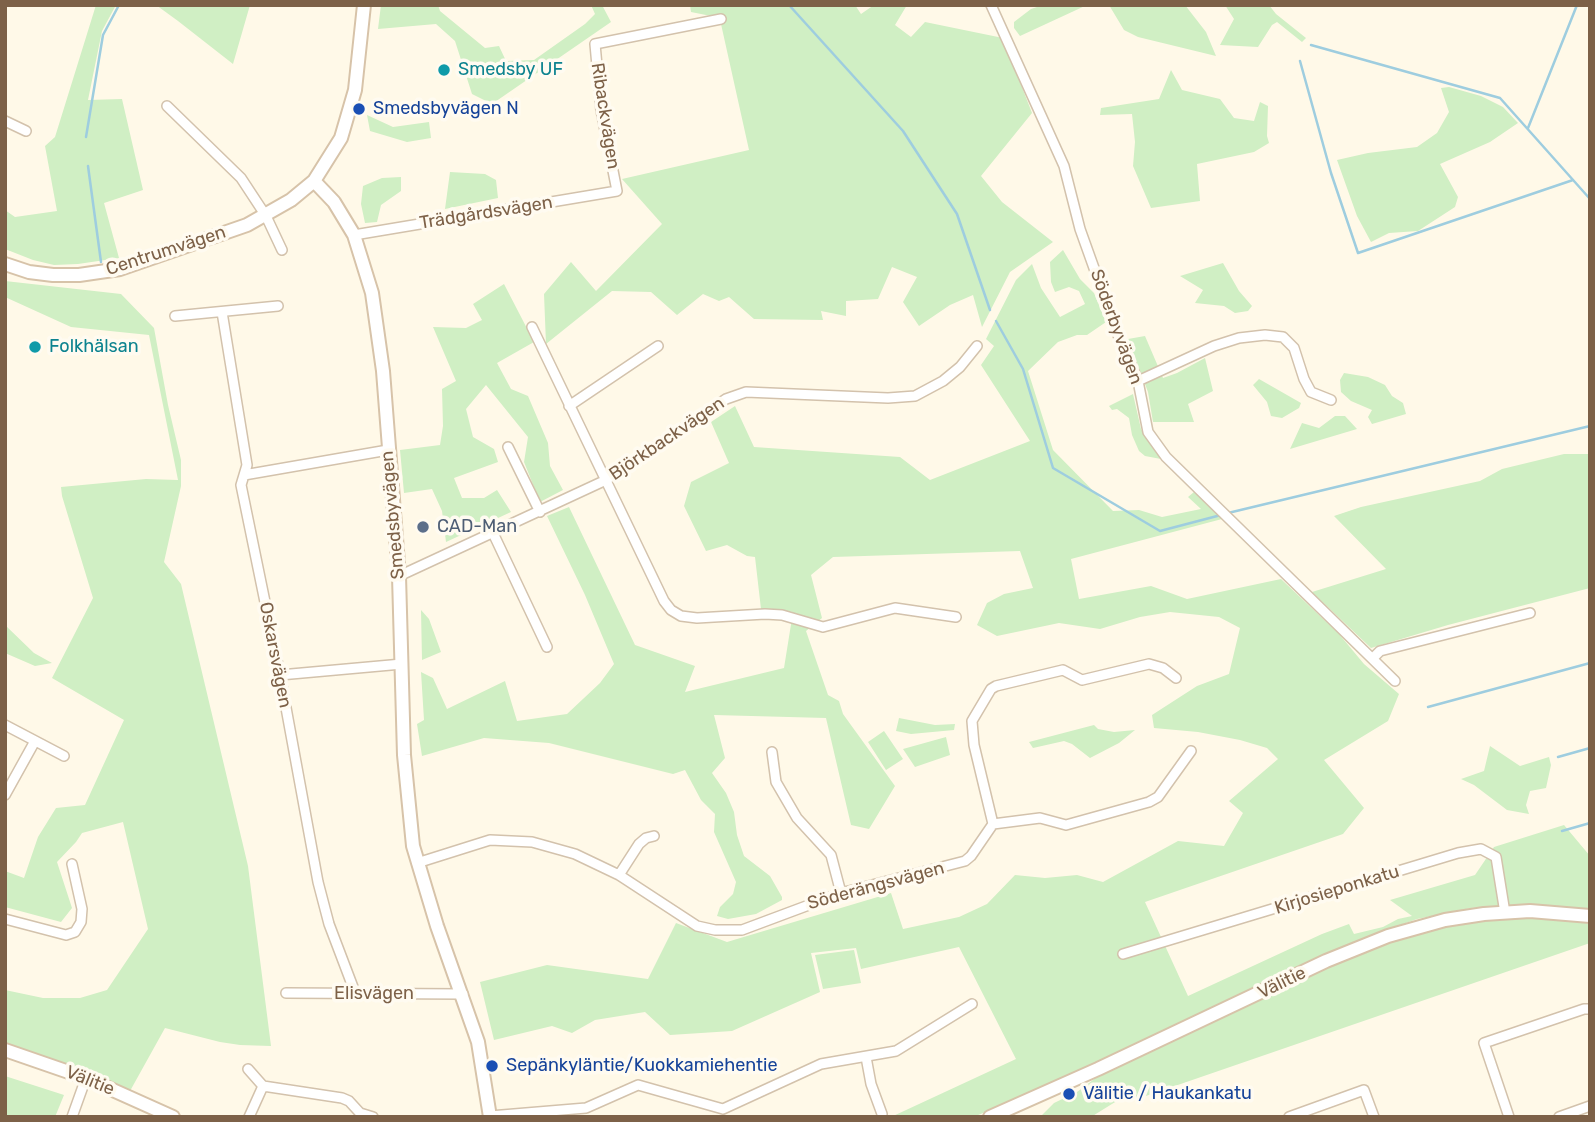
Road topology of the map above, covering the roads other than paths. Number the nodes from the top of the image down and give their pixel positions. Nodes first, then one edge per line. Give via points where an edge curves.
1 (364, 5) edge
2 (991, 5) edge
3 (721, 19) dead end
4 (167, 106) dead end
5 (5, 121) edge
6 (26, 131) dead end
7 (314, 181) junction
8 (617, 191) joint
9 (266, 216) junction
10 (354, 235) junction
11 (282, 250) dead end
12 (5, 264) edge
13 (278, 306) dead end
14 (222, 312) junction
15 (175, 316) dead end
16 (532, 327) dead end
17 (658, 346) dead end
18 (977, 346) dead end
19 (1138, 381) junction
20 (1331, 400) dead end
21 (569, 406) junction
22 (508, 447) dead end
23 (388, 450) junction
24 (244, 475) junction
25 (606, 480) junction
26 (540, 512) junction
27 (493, 533) junction
28 (399, 576) junction
29 (1530, 613) dead end
30 (956, 617) dead end
31 (547, 647) dead end
32 (1373, 658) junction
33 (401, 664) junction
34 (280, 675) junction
35 (1176, 678) dead end
36 (1395, 681) dead end
37 (5, 725) edge
38 (34, 741) junction
39 (1191, 751) dead end
40 (772, 752) dead end
41 (64, 756) dead end
42 (5, 795) edge
43 (993, 824) junction
44 (654, 836) dead end
45 (416, 863) junction
46 (72, 864) dead end
47 (619, 875) junction
48 (842, 893) junction
49 (1505, 913) junction
50 (1590, 916) edge
51 (5, 919) edge
52 (1123, 954) dead end
53 (286, 993) dead end
54 (356, 995) junction
55 (463, 995) junction
56 (972, 1004) dead end
57 (1590, 1010) edge
58 (5, 1051) edge
59 (866, 1057) junction
60 (248, 1069) dead end
61 (86, 1078) junction
62 (262, 1086) junction
63 (1590, 1106) edge
64 (882, 1114) dead end
65 (490, 1116) edge
66 (72, 1117) edge
67 (173, 1117) edge
68 (248, 1117) edge
69 (373, 1117) edge
70 (990, 1117) edge
71 (1289, 1117) edge
72 (1374, 1117) edge
73 (1509, 1117) edge
74 (1559, 1117) edge

1 - 7 main road via 347,121
2 - 19 street, Söderbyvägen via 1063,166 1080,229
3 - 8 street, Ribackvägen via 595,44 601,110
4 - 9 street via 241,178
5 - 6 street
7 - 9 main road, Centrumvägen
7 - 10 main road, Smedsbyvägen via 334,202
8 - 10 street, Trädgårdsvägen
9 - 11 street
9 - 12 main road, Centrumvägen via 101,273 53,275
10 - 23 main road, Smedsbyvägen via 378,328
13 - 14 street
14 - 15 street
14 - 24 street, Oskarsvägen via 247,465
16 - 21 street
17 - 21 street
18 - 25 street, Björkbackvägen via 943,381 915,396 746,392 726,399
19 - 20 street via 1214,346 1265,335 1283,337 1294,348 1311,391
19 - 32 street, Söderbyvägen via 1147,432 1166,457
21 - 25 street
22 - 26 street
23 - 24 street
23 - 28 main road, Smedsbyvägen
24 - 34 street, Oskarsvägen via 241,485
25 - 26 street, Björkbackvägen
25 - 30 street via 664,601 681,616 774,614 823,627 895,608
26 - 27 street, Björkbackvägen
27 - 28 street, Björkbackvägen
27 - 31 street
28 - 33 main road, Smedsbyvägen
29 - 32 street via 1380,651
32 - 36 street, Söderbyvägen
33 - 34 street
33 - 45 main road, Smedsbyvägen via 404,755
34 - 54 street, Oskarsvägen via 318,882 328,924
35 - 43 street via 1149,664 1082,680 1063,670 996,685 972,720
37 - 38 street
38 - 41 street
38 - 42 street
39 - 43 street via 1158,797 1149,802 1066,825 1040,818
40 - 48 street via 775,782 797,818 831,855
43 - 48 street, Söderängsvägen via 965,861
44 - 47 street via 639,844
45 - 47 street, Söderängsvägen via 506,839 575,854
45 - 55 main road, Smedsbyvägen
46 - 51 street via 82,909 75,932 66,935
47 - 48 street, Söderängsvägen via 686,920 715,930 741,930
49 - 50 main road, Välitie
49 - 52 street, Kirjosieponkatu via 1496,857 1481,849
49 - 70 main road, Välitie via 1445,920 1354,949
53 - 54 street, Elisvägen
54 - 55 street, Elisvägen
55 - 65 main road, Smedsbyvägen via 478,1042
56 - 59 street via 896,1051
57 - 73 street via 1484,1044
58 - 61 main road, Välitie
59 - 64 street
59 - 65 street via 821,1064 723,1109 638,1085 586,1108
60 - 62 street
61 - 66 street
61 - 67 main road, Välitie
62 - 68 street
62 - 69 street via 342,1098
63 - 74 street
71 - 72 street via 1364,1090

